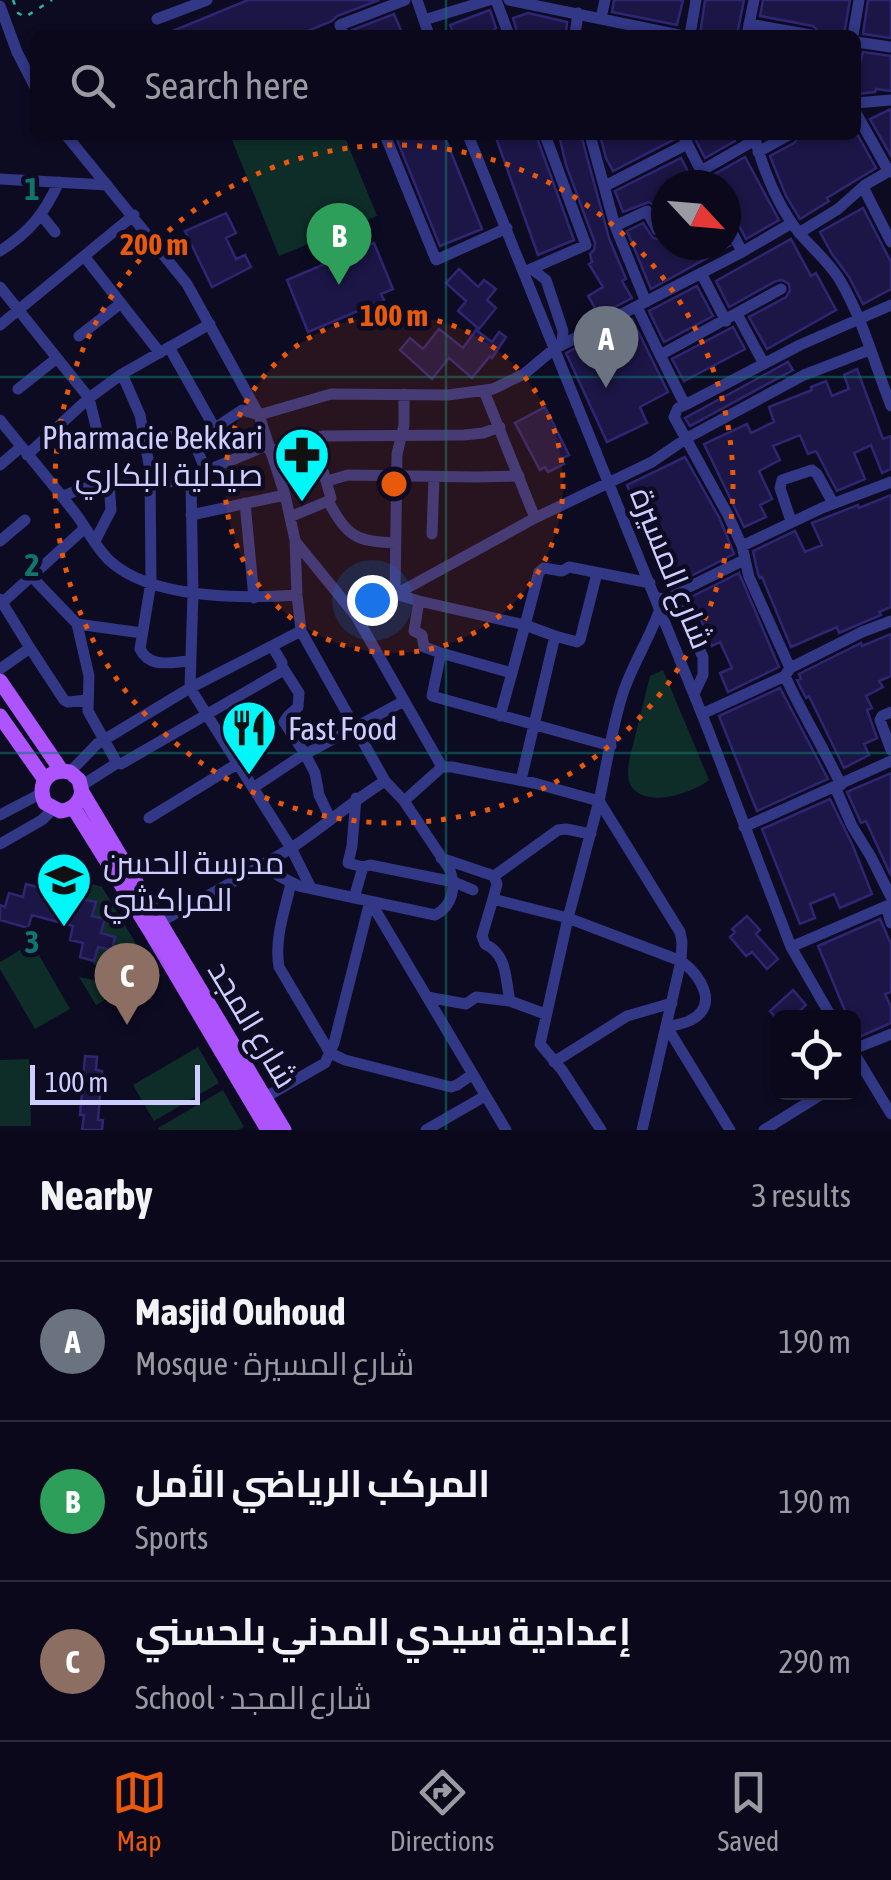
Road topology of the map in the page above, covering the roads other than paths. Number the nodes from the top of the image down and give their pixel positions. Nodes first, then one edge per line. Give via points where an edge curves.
1 (206, 0) edge
2 (404, 0) edge
3 (416, 0) edge
4 (493, 0) edge
5 (509, 0) edge
6 (605, 0) edge
7 (696, 0) edge
8 (754, 0) edge
9 (858, 0) edge
10 (531, 1) edge
11 (0, 6) edge
12 (578, 13) junction
13 (601, 18) junction
14 (157, 19) dead end
15 (424, 20) junction
16 (342, 30) edge
17 (428, 30) edge
18 (507, 30) edge
19 (576, 30) edge
20 (630, 30) edge
21 (691, 30) edge
22 (748, 30) edge
23 (854, 30) edge
24 (861, 43) edge
25 (891, 46) edge
26 (30, 77) edge
27 (891, 100) edge
28 (861, 103) edge
29 (861, 122) edge
30 (70, 140) edge
31 (387, 140) edge
32 (470, 140) edge
33 (548, 140) edge
34 (591, 140) edge
35 (683, 140) edge
36 (686, 140) edge
37 (756, 142) edge
38 (700, 170) edge
39 (703, 170) edge
40 (890, 171) edge
41 (0, 179) edge
42 (59, 182) junction
43 (107, 185) junction
44 (605, 186) junction
45 (863, 187) junction
46 (134, 215) junction
47 (42, 216) junction
48 (651, 220) edge
49 (615, 226) junction
50 (507, 228) junction
51 (796, 228) junction
52 (55, 232) dead end
53 (890, 240) edge
54 (0, 251) edge
55 (742, 252) joint
56 (84, 256) junction
57 (528, 270) junction
58 (701, 274) junction
59 (0, 286) edge
60 (781, 290) dead end
61 (120, 304) junction
62 (641, 304) junction
63 (18, 310) junction
64 (887, 311) edge
65 (732, 318) junction
66 (859, 320) junction
67 (210, 324) junction
68 (0, 326) edge
69 (79, 336) dead end
70 (558, 347) junction
71 (164, 350) junction
72 (869, 350) junction
73 (660, 355) junction
74 (57, 358) junction
75 (764, 364) junction
76 (122, 374) junction
77 (18, 389) dead end
78 (484, 391) junction
79 (404, 394) junction
80 (89, 398) junction
81 (685, 405) junction
82 (891, 406) edge
83 (259, 415) junction
84 (0, 420) edge
85 (214, 427) junction
86 (500, 427) junction
87 (145, 435) junction
88 (401, 436) junction
89 (198, 438) junction
90 (313, 438) junction
91 (687, 438) junction
92 (99, 439) dead end
93 (269, 448) junction
94 (24, 451) junction
95 (0, 464) edge
96 (206, 471) junction
97 (396, 476) junction
98 (519, 476) junction
99 (434, 477) junction
100 (193, 478) junction
101 (327, 481) junction
102 (891, 482) edge
103 (109, 483) junction
104 (151, 484) junction
105 (608, 484) junction
106 (285, 495) junction
107 (62, 497) junction
108 (328, 501) junction
109 (245, 503) junction
110 (833, 503) junction
111 (191, 516) junction
112 (290, 518) junction
113 (535, 518) junction
114 (25, 520) dead end
115 (791, 522) junction
116 (85, 528) junction
117 (432, 534) dead end
118 (295, 540) junction
119 (0, 541) edge
120 (94, 541) junction
121 (396, 543) junction
122 (742, 546) junction
123 (744, 560) junction
124 (597, 573) junction
125 (32, 577) junction
126 (151, 582) junction
127 (650, 583) junction
128 (193, 593) junction
129 (395, 594) junction
130 (296, 595) junction
131 (254, 598) junction
132 (1, 600) edge
133 (419, 601) junction
134 (661, 602) junction
135 (356, 616) junction
136 (891, 620) edge
137 (78, 624) junction
138 (525, 625) junction
139 (301, 631) junction
140 (142, 633) junction
141 (555, 636) junction
142 (272, 646) junction
143 (30, 648) junction
144 (441, 653) junction
145 (190, 661) junction
146 (283, 668) junction
147 (0, 669) edge
148 (788, 672) junction
149 (512, 674) junction
150 (0, 681) edge
151 (190, 688) junction
152 (694, 694) junction
153 (87, 700) junction
154 (404, 701) junction
155 (891, 712) edge
156 (702, 714) junction
157 (0, 716) edge
158 (207, 716) junction
159 (500, 716) junction
160 (534, 725) junction
161 (354, 727) junction
162 (104, 739) junction
163 (610, 746) junction
164 (891, 750) edge
165 (306, 754) junction
166 (891, 761) edge
167 (117, 763) junction
168 (237, 764) junction
169 (442, 767) junction
170 (65, 771) junction
171 (521, 780) junction
172 (385, 781) junction
173 (43, 786) junction
174 (838, 786) junction
175 (253, 788) junction
176 (79, 795) junction
177 (356, 798) junction
178 (599, 800) junction
179 (404, 801) junction
180 (53, 809) junction
181 (0, 816) edge
182 (149, 818) dead end
183 (330, 818) junction
184 (744, 827) junction
185 (590, 834) junction
186 (0, 844) edge
187 (290, 848) junction
188 (441, 858) junction
189 (264, 863) junction
190 (362, 867) junction
191 (494, 876) junction
192 (291, 882) junction
193 (454, 882) junction
194 (311, 888) junction
195 (473, 890) dead end
196 (354, 898) junction
197 (494, 899) junction
198 (370, 900) junction
199 (890, 902) edge
200 (568, 918) junction
201 (891, 924) edge
202 (155, 926) junction
203 (791, 947) junction
204 (681, 961) junction
205 (427, 997) junction
206 (510, 1001) junction
207 (672, 1003) junction
208 (827, 1010) edge
209 (545, 1014) junction
210 (667, 1027) junction
211 (891, 1034) edge
212 (861, 1048) edge
213 (330, 1053) junction
214 (554, 1062) junction
215 (473, 1074) junction
216 (861, 1075) edge
217 (485, 1096) junction
218 (264, 1098) junction
219 (813, 1100) edge
220 (891, 1114) edge
221 (268, 1130) edge
222 (284, 1130) edge
223 (426, 1130) edge
224 (506, 1130) edge
225 (601, 1130) edge
226 (642, 1130) edge
227 (730, 1130) edge
228 (766, 1130) edge

1 - 14 street
2 - 16 street
3 - 15 street
4 - 15 street
4 - 18 street
5 - 10 street
6 - 13 street
7 - 21 street
8 - 22 street
9 - 23 street
10 - 12 street
11 - 26 street
12 - 13 street
12 - 19 street
13 - 20 street
15 - 17 street
24 - 25 street
27 - 28 street
29 - 40 street
30 - 43 street
31 - 50 street via 436,260
32 - 50 street, شارع المسيرة
33 - 57 street via 586,246
34 - 44 street
35 - 44 street
36 - 38 street
37 - 39 street
37 - 51 street
40 - 45 street
41 - 42 street
42 - 43 street
42 - 47 street
43 - 46 street
44 - 49 street
45 - 51 street via 838,210
45 - 53 street
46 - 56 street
46 - 67 street
47 - 52 street
47 - 54 street
48 - 49 street via 646,211
49 - 62 street
50 - 57 street, شارع المسيرة
51 - 55 street
51 - 66 street via 835,272
55 - 58 street
56 - 61 street
56 - 63 street
57 - 70 street, شارع المسيرة
58 - 62 street
58 - 65 street
59 - 63 street
60 - 65 street
61 - 69 street
61 - 71 street
62 - 70 street
62 - 73 street
63 - 68 street
63 - 74 street
64 - 66 street
65 - 73 street
65 - 75 street
66 - 72 street
66 - 75 street
67 - 71 street
67 - 83 street
70 - 78 street via 510,383
70 - 105 street, شارع المسيرة
71 - 76 street
71 - 85 street
72 - 82 street
72 - 91 street
73 - 81 street
74 - 77 street
74 - 80 street
75 - 81 street
76 - 80 street
76 - 87 street
78 - 79 street
78 - 86 street
79 - 83 street via 330,394
79 - 88 street
80 - 92 street
80 - 94 street
81 - 91 street via 674,418
83 - 85 street via 242,410
83 - 93 street
84 - 94 street
85 - 89 street
86 - 88 street
86 - 98 street
87 - 89 street
87 - 104 street
88 - 90 street
88 - 97 street
89 - 96 street
90 - 93 street
90 - 101 street
91 - 105 street
91 - 122 street
93 - 96 street
93 - 106 street
94 - 95 street
94 - 107 street
96 - 100 street
97 - 99 street
97 - 101 street
97 - 121 street
98 - 99 street
98 - 113 street
99 - 117 street
100 - 104 street
100 - 111 street
101 - 108 street
102 - 110 street
103 - 104 street
103 - 107 street
103 - 120 street via 111,510
104 - 126 street
105 - 113 street
105 - 127 street, شارع المسيرة
106 - 109 street
106 - 112 street
107 - 116 street
108 - 112 street
108 - 121 street via 356,538
109 - 111 street
109 - 131 street
110 - 115 street
110 - 115 street via 812,470 782,480
111 - 128 street
112 - 118 street
113 - 129 street
114 - 119 street
115 - 122 street
116 - 120 street
116 - 125 street
118 - 130 street
118 - 135 street
120 - 126 street via 119,568
121 - 129 street
122 - 123 street
123 - 134 street
123 - 148 street
124 - 127 street
124 - 138 street via 569,567 538,572
124 - 141 street via 580,640
125 - 132 street
125 - 137 street
126 - 128 street
126 - 140 street
127 - 134 street, شارع المسيرة
128 - 131 street
128 - 145 street
129 - 133 street
129 - 135 street
130 - 131 street
130 - 139 street
132 - 143 street
133 - 138 street
133 - 144 street via 414,630 424,647
134 - 152 street, شارع المسيرة
134 - 152 street via 680,610 703,657
134 - 163 street via 622,695
135 - 154 street
136 - 148 street
137 - 140 street
137 - 153 street
138 - 141 street
138 - 149 street
139 - 142 street
139 - 161 street
140 - 145 street via 140,649 148,661
141 - 160 street
142 - 146 street
142 - 151 street
143 - 147 street
143 - 153 street via 64,700
144 - 149 street
144 - 159 street via 432,696
145 - 151 street
146 - 158 street
146 - 165 street via 300,697 284,722
148 - 156 street
148 - 174 street
149 - 159 street
150 - 170 main road
151 - 158 street
151 - 162 street
152 - 156 street, شارع المسيرة
153 - 162 street
154 - 161 street
154 - 169 street
155 - 164 street via 880,720
156 - 184 street, شارع المسيرة
157 - 173 main road
158 - 167 street
158 - 168 street
159 - 160 street
160 - 163 street
160 - 171 street
161 - 165 street
161 - 172 street
162 - 167 street
162 - 170 street
163 - 178 street
165 - 175 street
165 - 183 street
166 - 174 street
167 - 176 street
168 - 175 street
168 - 182 street
169 - 171 street
169 - 179 street
170 - 173 main road via 54,772
170 - 176 main road via 75,775
171 - 178 street
172 - 177 street
172 - 179 street
173 - 180 main road
173 - 181 street
174 - 184 street
174 - 199 street
175 - 187 street
176 - 180 main road via 60,811
176 - 202 main road, شارع المجد
177 - 183 street
177 - 190 street via 348,862
178 - 185 street
178 - 204 street via 680,932
179 - 188 street
180 - 186 street
183 - 187 street
184 - 203 street, شارع المسيرة
185 - 191 street via 558,830
185 - 200 street
187 - 189 street
187 - 194 street
188 - 191 street
188 - 193 street
189 - 192 street
189 - 202 street
190 - 193 street
190 - 196 street
191 - 197 street
192 - 194 street
192 - 213 street via 279,967
193 - 195 street
193 - 198 street via 446,907 435,915
194 - 196 street
196 - 198 street
197 - 200 street
197 - 206 street via 482,936 501,958
198 - 205 street
198 - 213 street
199 - 201 street
199 - 203 street
200 - 204 street
200 - 209 street
202 - 218 main road, شارع المجد
202 - 221 main road, شارع المجد
203 - 208 street, شارع المسيرة
204 - 207 street
204 - 210 street via 701,981 706,1002 690,1021
205 - 206 street via 466,1004 484,996
205 - 215 street
206 - 209 street
207 - 210 street
207 - 214 street via 627,1016
209 - 214 street via 540,1044
210 - 226 street
210 - 227 street
211 - 212 street
213 - 215 street via 440,1085 457,1085
213 - 218 street via 319,1068
214 - 225 street
215 - 217 street
216 - 220 street
217 - 223 street
217 - 224 street
218 - 222 main road, شارع المجد
219 - 228 street

